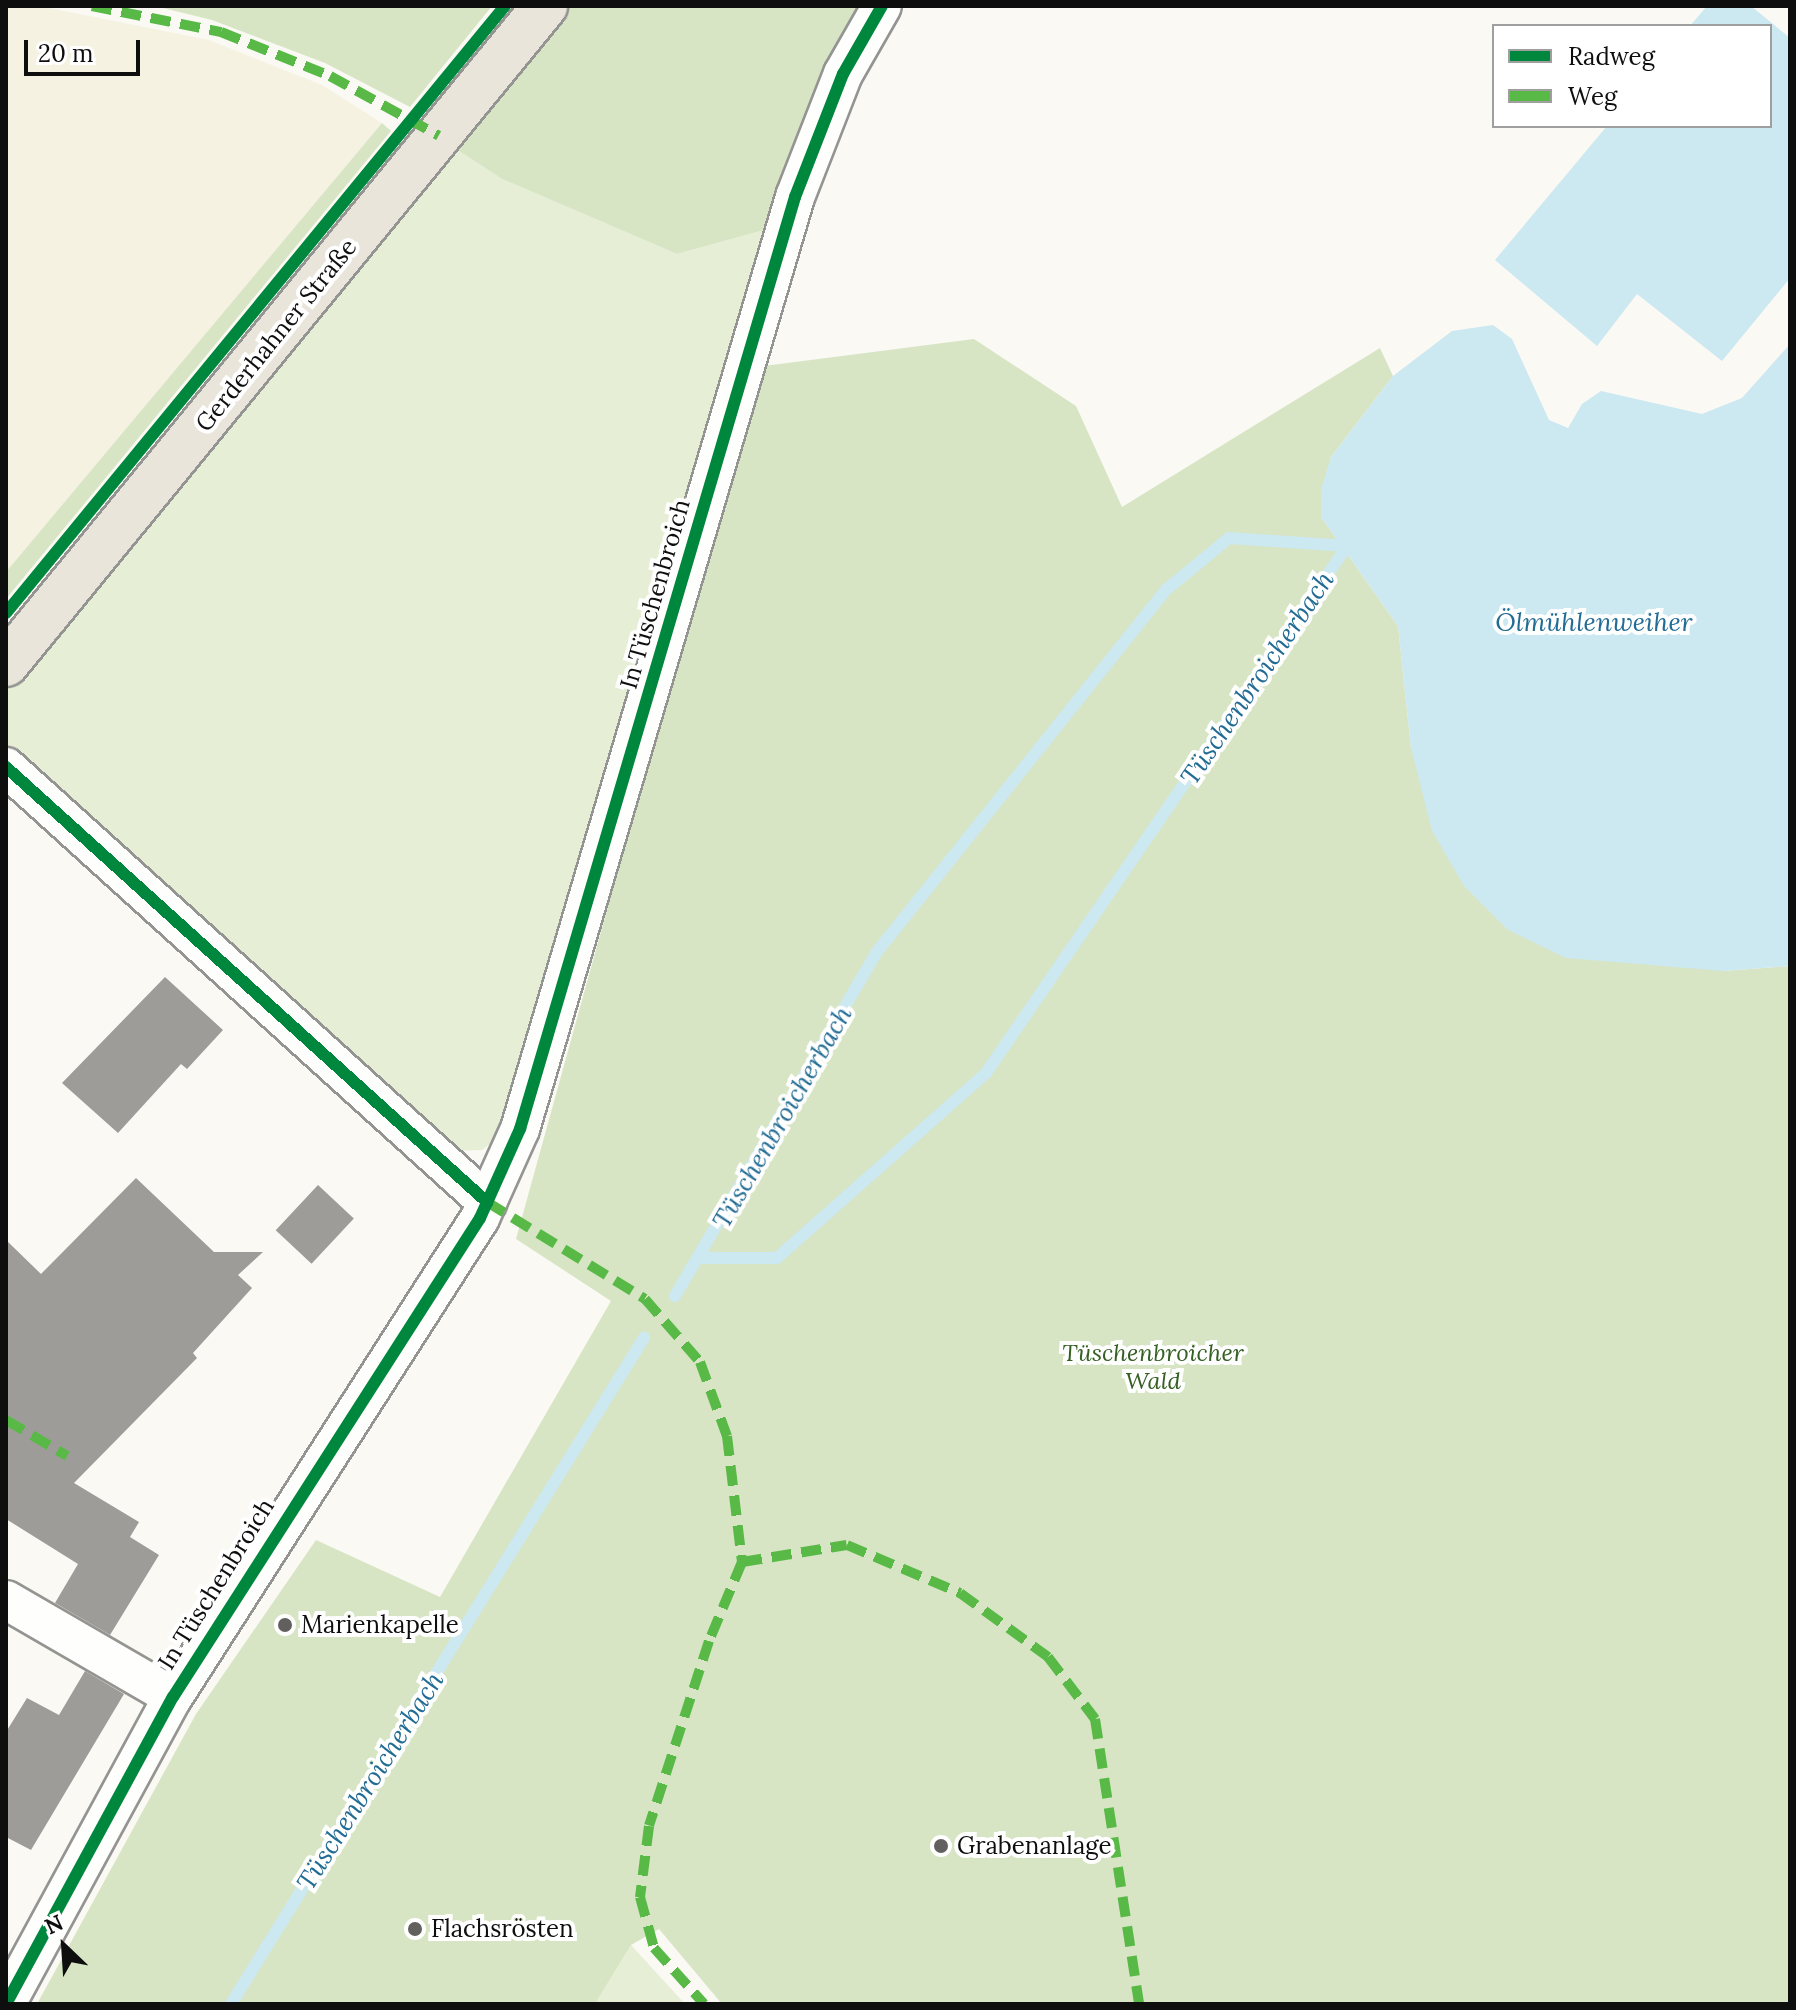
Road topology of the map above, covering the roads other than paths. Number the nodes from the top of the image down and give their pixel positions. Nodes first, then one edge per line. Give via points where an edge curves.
1 (545, 6) edge
2 (882, 6) edge
3 (6, 664) edge
4 (6, 767) edge
5 (487, 1202) junction
6 (6, 1600) edge
7 (173, 1697) junction
8 (6, 2004) edge

1 - 3 main road, Gerderhahner Straße
2 - 5 street, In Tüschenbroich via 843,74 795,197 520,1129
4 - 5 street
5 - 7 street, In Tüschenbroich
6 - 7 street, In Tüschenbroich
7 - 8 street, In Tüschenbroich

